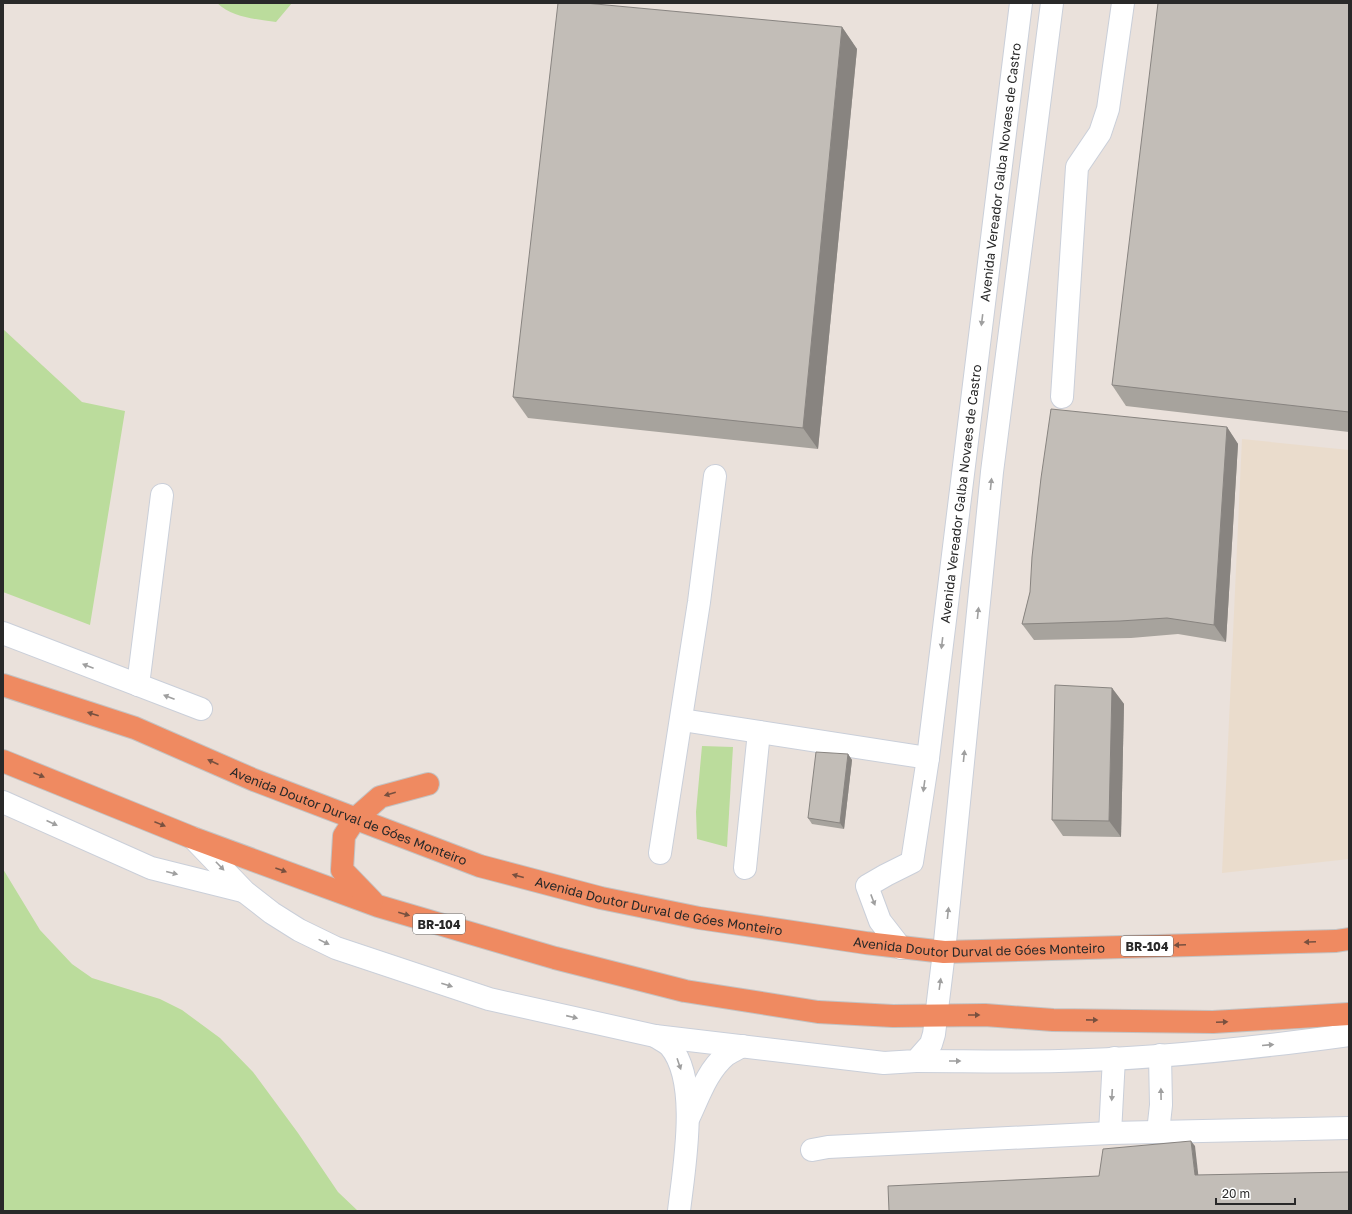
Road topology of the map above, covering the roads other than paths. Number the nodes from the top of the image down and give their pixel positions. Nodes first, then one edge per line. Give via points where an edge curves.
1 (1021, 3) edge
2 (1052, 3) edge
3 (1123, 3) edge
4 (1062, 397) dead end
5 (715, 476) dead end
6 (162, 495) dead end
7 (3, 633) edge
8 (3, 685) edge
9 (138, 685) junction
10 (201, 709) dead end
11 (682, 720) junction
12 (759, 732) junction
13 (928, 758) junction
14 (3, 761) edge
15 (428, 784) dead end
16 (3, 802) edge
17 (355, 819) junction
18 (193, 838) junction
19 (660, 853) dead end
20 (745, 868) dead end
21 (245, 892) junction
22 (378, 906) junction
23 (1349, 939) edge
24 (901, 948) junction
25 (944, 952) junction
26 (1349, 1014) edge
27 (935, 1015) junction
28 (1349, 1035) edge
29 (655, 1036) junction
30 (742, 1046) junction
31 (1160, 1055) junction
32 (1114, 1058) junction
33 (916, 1061) junction
34 (688, 1118) junction
35 (1349, 1128) edge
36 (1158, 1132) junction
37 (1110, 1133) junction
38 (812, 1150) dead end
39 (680, 1211) edge

1 -> 13 street, Avenida Vereador Galba Novaes de Castro
25 -> 2 street via 992,472
3 - 4 street via 1108,109 1100,133 1076,167
5 - 11 street
6 - 9 street
9 -> 7 street
17 -> 8 highway, Avenida Doutor Durval de Góes Monteiro / BR-104 via 254,780 135,728
10 -> 9 street
11 - 12 street
11 - 19 street
12 - 13 street
12 - 20 street
13 -> 24 street, Avenida Vereador Galba Novaes de Castro via 912,862 867,886 880,921
14 -> 18 highway, BR-104
15 -> 17 highway via 380,797
16 -> 21 street via 151,868
17 - 22 highway via 344,836 342,870
24 -> 17 highway, Avenida Doutor Durval de Góes Monteiro / BR-104 via 699,918 601,898 480,866
18 -> 21 street
18 -> 22 highway, BR-104
21 -> 29 street via 299,930 336,948 489,999
22 -> 27 highway, BR-104 via 555,958 685,991 818,1012 893,1016
23 -> 25 highway, Avenida Doutor Durval de Góes Monteiro / BR-104
24 - 25 highway, Avenida Doutor Durval de Góes Monteiro / BR-104
27 -> 25 street
27 -> 26 highway, BR-104 via 986,1015 1053,1020 1213,1022
27 - 33 street via 931,1044
31 -> 28 street via 1277,1045
29 - 30 street
29 -> 34 street via 669,1046 679,1061 686,1086
30 - 33 street via 884,1062
30 - 34 street via 726,1055 717,1064
31 - 32 street
36 -> 31 street via 1161,1105
33 -> 32 street via 1059,1061
32 -> 37 street
34 - 39 street
35 - 36 street
36 - 37 street
37 - 38 street via 828,1147

